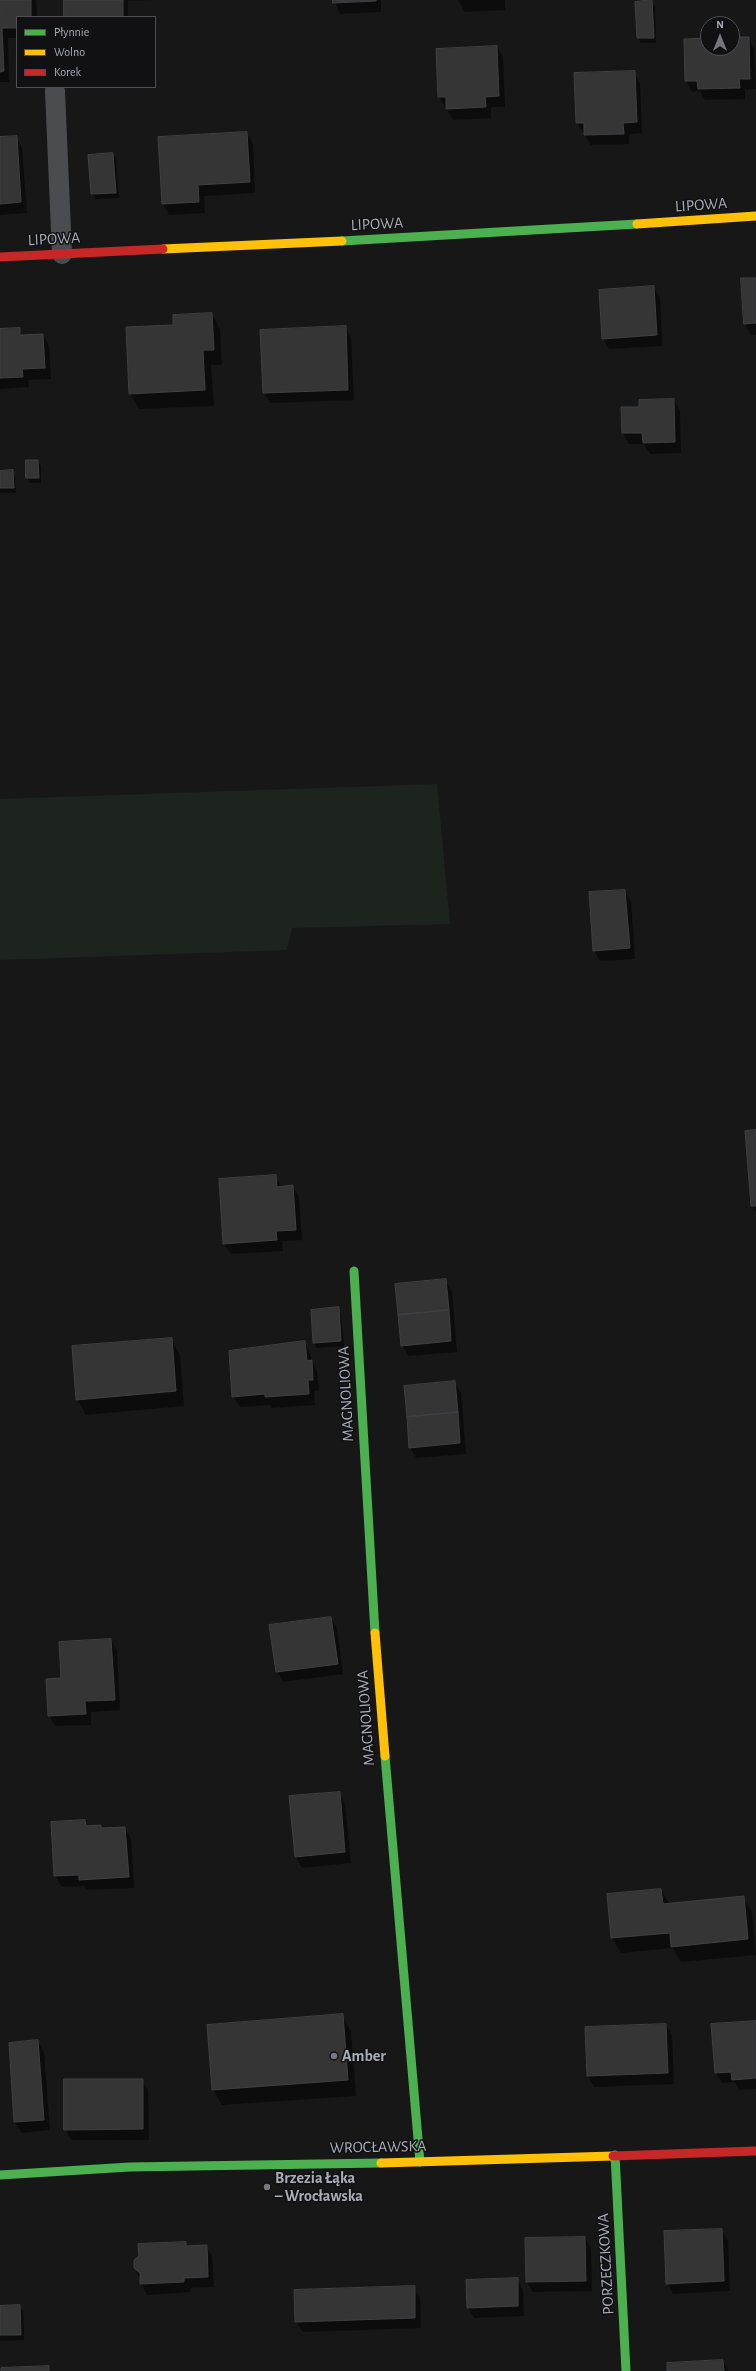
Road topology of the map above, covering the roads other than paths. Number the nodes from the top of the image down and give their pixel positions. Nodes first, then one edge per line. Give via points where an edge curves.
1 (55, 91) dead end
2 (756, 216) edge
3 (62, 254) junction
4 (0, 257) edge
5 (354, 1271) dead end
6 (756, 2151) edge
7 (615, 2155) junction
8 (420, 2162) junction
9 (0, 2175) edge
10 (626, 2371) edge

1 - 3 lane
2 - 3 street, LIPOWA via 503,233
3 - 4 street, LIPOWA
5 - 8 street, MAGNOLIOWA via 376,1656
6 - 7 street, WROCŁAWSKA
7 - 8 street, WROCŁAWSKA
7 - 10 street, PORZECZKOWA
8 - 9 street, WROCŁAWSKA via 130,2167

